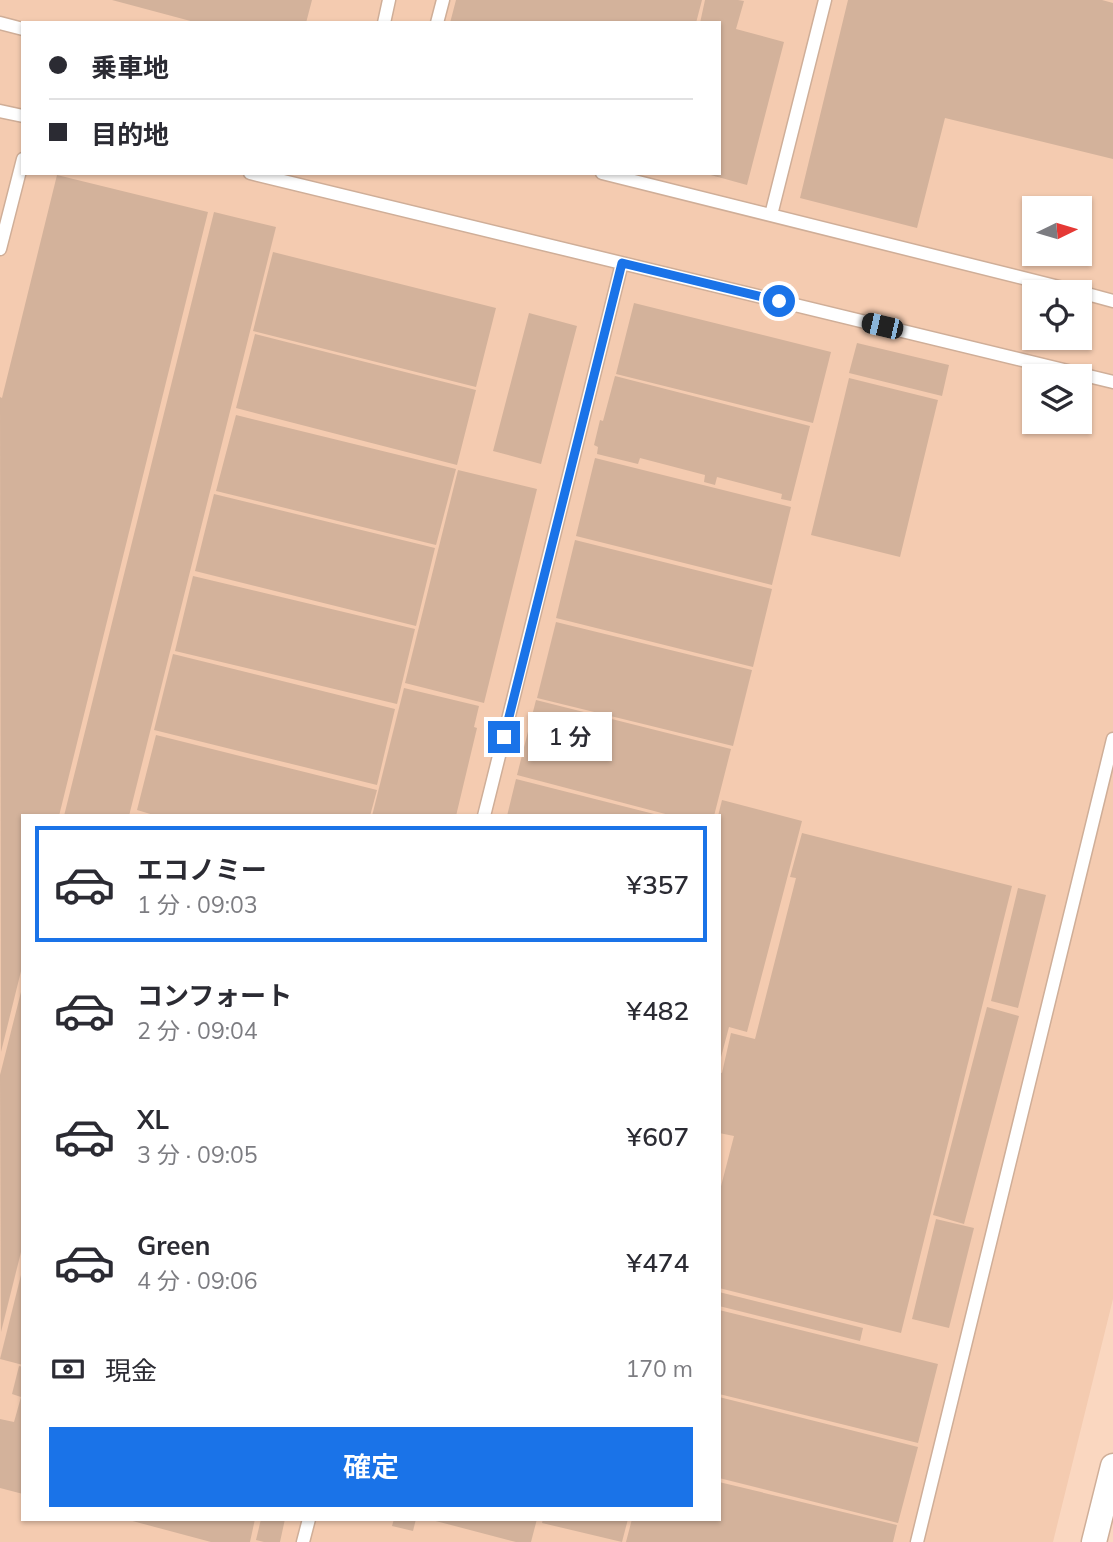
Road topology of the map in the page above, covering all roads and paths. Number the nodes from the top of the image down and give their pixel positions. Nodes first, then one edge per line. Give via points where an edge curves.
1 (389, 0) edge
2 (443, 0) edge
3 (825, 0) edge
4 (384, 21) edge
5 (438, 21) edge
6 (0, 23) edge
7 (21, 28) edge
8 (0, 111) edge
9 (21, 116) edge
10 (21, 167) edge
11 (258, 175) edge
12 (610, 175) edge
13 (772, 215) junction
14 (0, 249) edge
15 (622, 263) junction
16 (1032, 280) edge
17 (1092, 295) edge
18 (1113, 301) edge
19 (1113, 382) edge
20 (1113, 738) edge
21 (484, 814) edge
22 (1113, 1466) edge
23 (308, 1521) edge
24 (303, 1542) edge
25 (917, 1542) edge
26 (1094, 1542) edge

1 - 4 lane
2 - 5 lane
3 - 13 lane
6 - 7 lane
8 - 9 lane
10 - 14 lane
11 - 15 lane
12 - 13 lane
13 - 16 lane
15 - 19 lane
15 - 21 lane
17 - 18 lane
20 - 25 lane
22 - 26 street
23 - 24 lane

